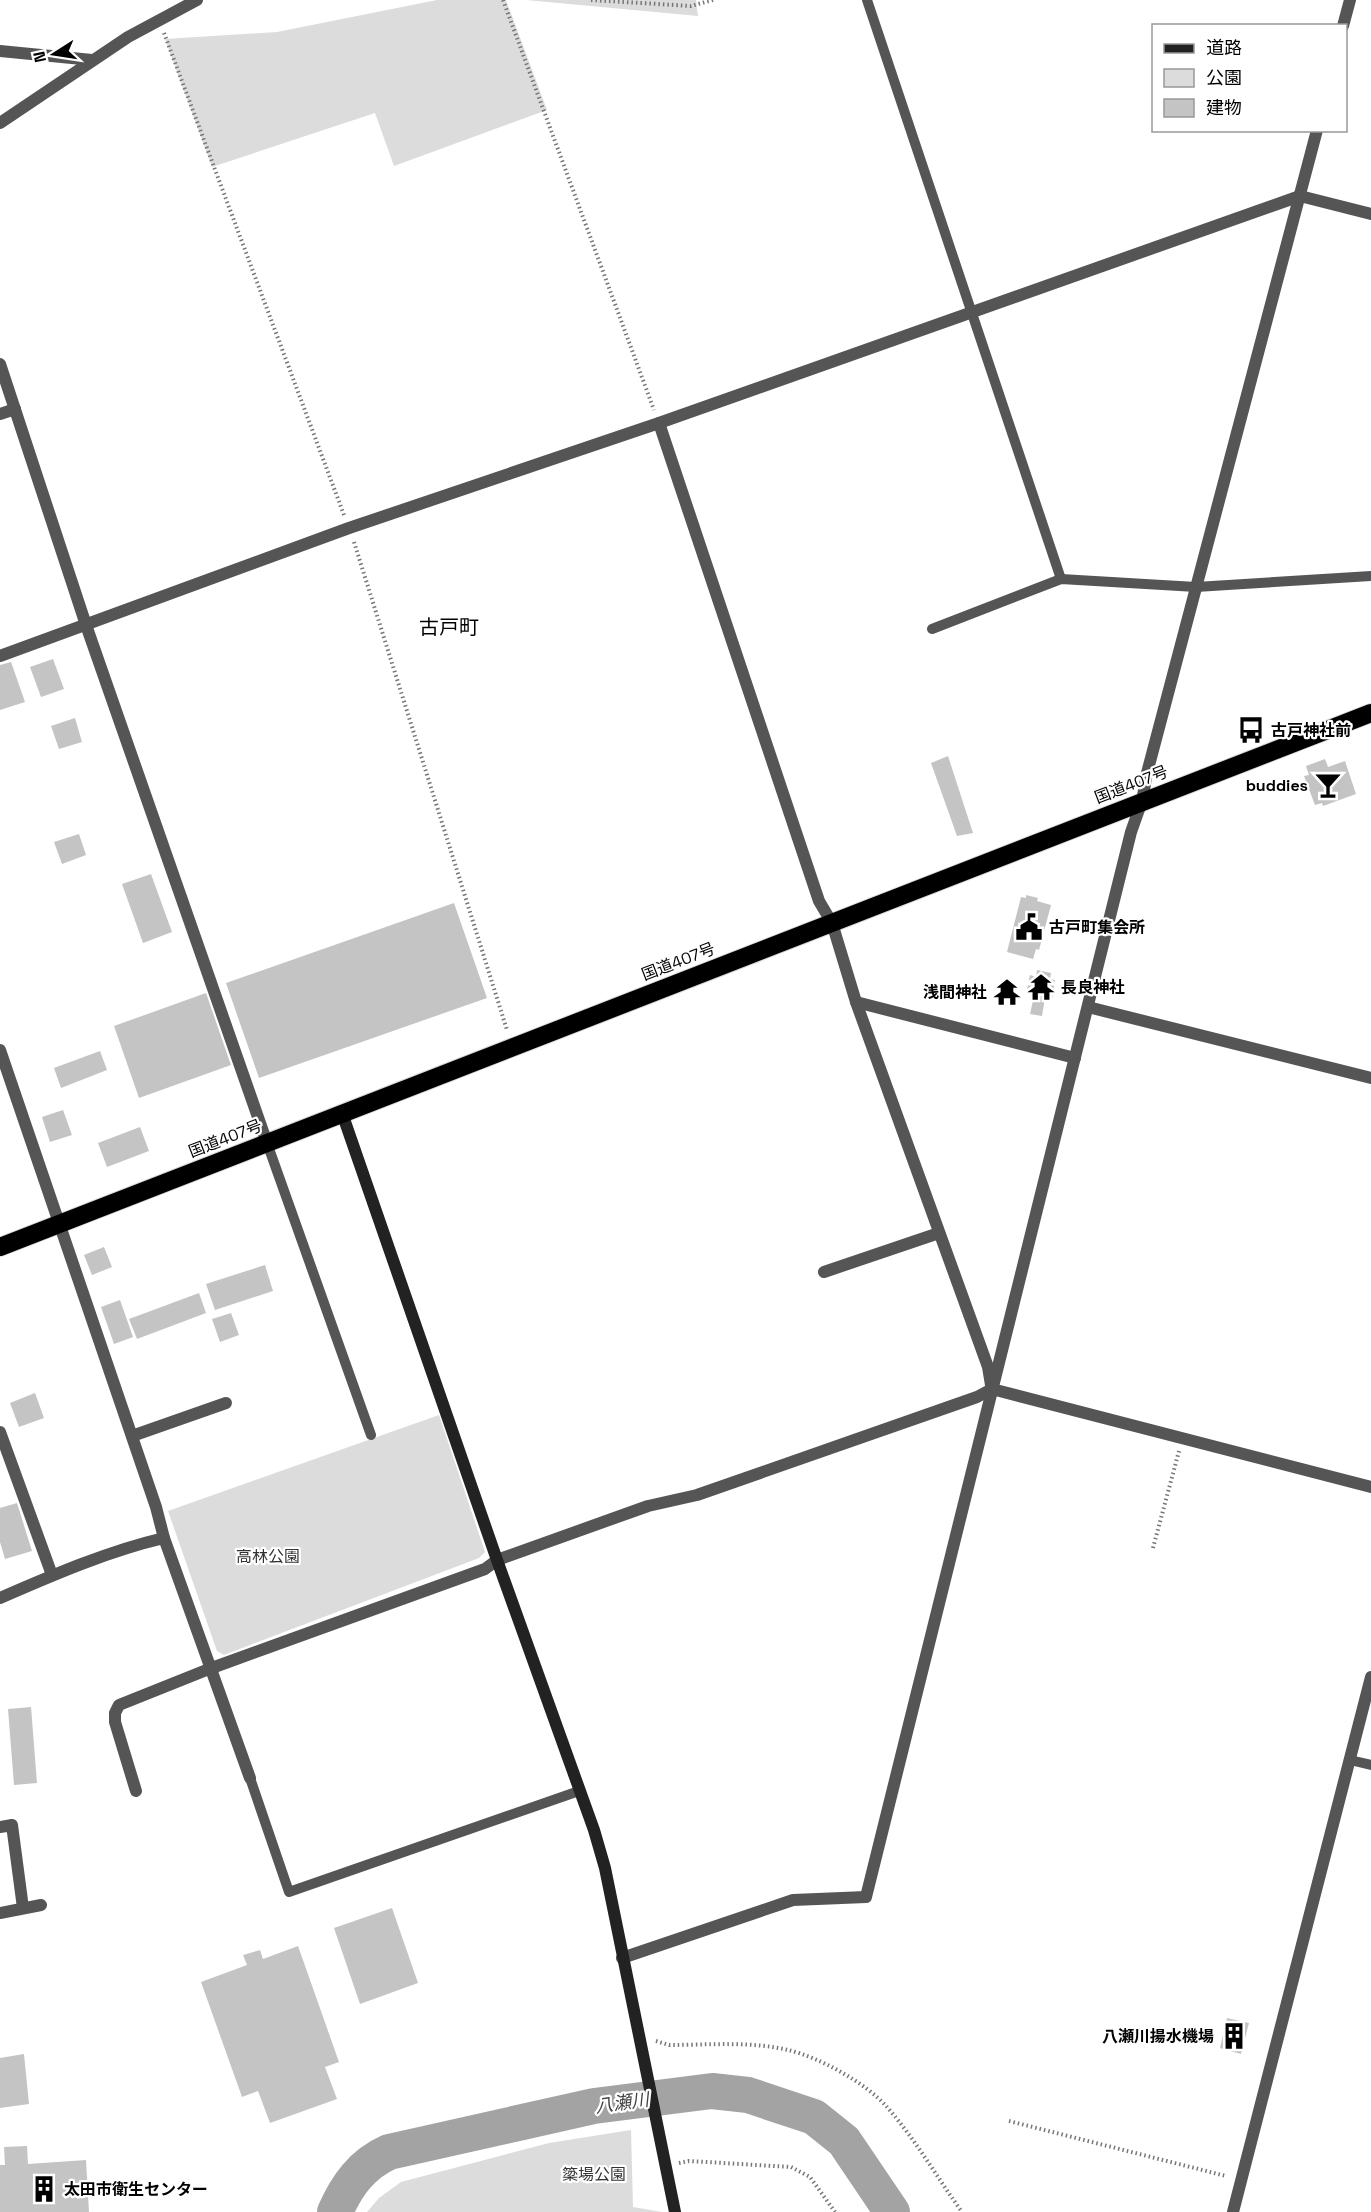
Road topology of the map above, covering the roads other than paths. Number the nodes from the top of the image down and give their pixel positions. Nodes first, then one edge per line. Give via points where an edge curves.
1 (196, 0) edge
2 (867, 0) edge
3 (1350, 0) edge
4 (1344, 24) edge
5 (0, 51) edge
6 (92, 60) junction
7 (0, 123) edge
8 (1316, 132) edge
9 (1300, 196) junction
10 (1371, 214) edge
11 (972, 311) junction
12 (0, 364) edge
13 (15, 409) junction
14 (0, 414) edge
15 (659, 423) junction
16 (1371, 576) edge
17 (1061, 579) junction
18 (1196, 587) junction
19 (86, 625) junction
20 (932, 628) dead end
21 (0, 656) edge
22 (1371, 713) edge
23 (1142, 801) junction
24 (832, 923) junction
25 (856, 1002) junction
26 (1088, 1007) junction
27 (0, 1050) edge
28 (1075, 1058) junction
29 (1371, 1078) edge
30 (342, 1113) junction
31 (267, 1143) junction
32 (59, 1224) junction
33 (939, 1233) junction
34 (0, 1247) edge
35 (824, 1272) dead end
36 (992, 1389) junction
37 (226, 1403) dead end
38 (0, 1432) edge
39 (371, 1435) dead end
40 (132, 1436) junction
41 (1371, 1487) edge
42 (164, 1538) junction
43 (497, 1560) junction
44 (52, 1575) junction
45 (0, 1598) edge
46 (209, 1669) junction
47 (1371, 1677) edge
48 (1350, 1760) junction
49 (1371, 1765) edge
50 (250, 1778) joint
51 (136, 1791) dead end
52 (579, 1791) junction
53 (0, 1827) edge
54 (40, 1905) dead end
55 (23, 1908) junction
56 (0, 1912) edge
57 (622, 1958) junction
58 (675, 2212) edge
59 (1233, 2212) edge

1 - 6 street
2 - 11 lane
3 - 4 street
5 - 6 street
6 - 7 street
8 - 9 street
9 - 10 street
9 - 11 street
9 - 18 street
11 - 15 street
11 - 17 lane
12 - 13 street
13 - 14 street
13 - 19 street
15 - 19 street via 349,528
15 - 24 street via 815,889
16 - 18 lane
17 - 18 lane
17 - 20 lane
18 - 23 street
19 - 21 street
19 - 31 street
22 - 23 highway, 国道407号
23 - 24 highway, 国道407号
23 - 26 street
24 - 25 street
24 - 30 highway, 国道407号
25 - 28 street
25 - 33 street
26 - 28 street
26 - 29 street
27 - 32 street
28 - 36 street
30 - 31 highway, 国道407号
30 - 43 street
31 - 32 highway, 国道407号
31 - 39 lane
32 - 34 highway, 国道407号
32 - 40 street
33 - 35 street
33 - 36 street
36 - 41 street
36 - 43 street via 697,1495 648,1506
36 - 57 street via 866,1897 793,1900
37 - 40 street
38 - 44 street
40 - 42 street
42 - 44 street
42 - 46 street
43 - 46 street via 485,1569
43 - 52 street
44 - 45 street
46 - 50 street
46 - 51 street via 119,1705 115,1722
47 - 48 street
48 - 49 lane
48 - 59 street
50 - 52 lane via 289,1892
52 - 57 street via 604,1868
53 - 55 street via 12,1825
54 - 55 street
55 - 56 street
57 - 58 street

